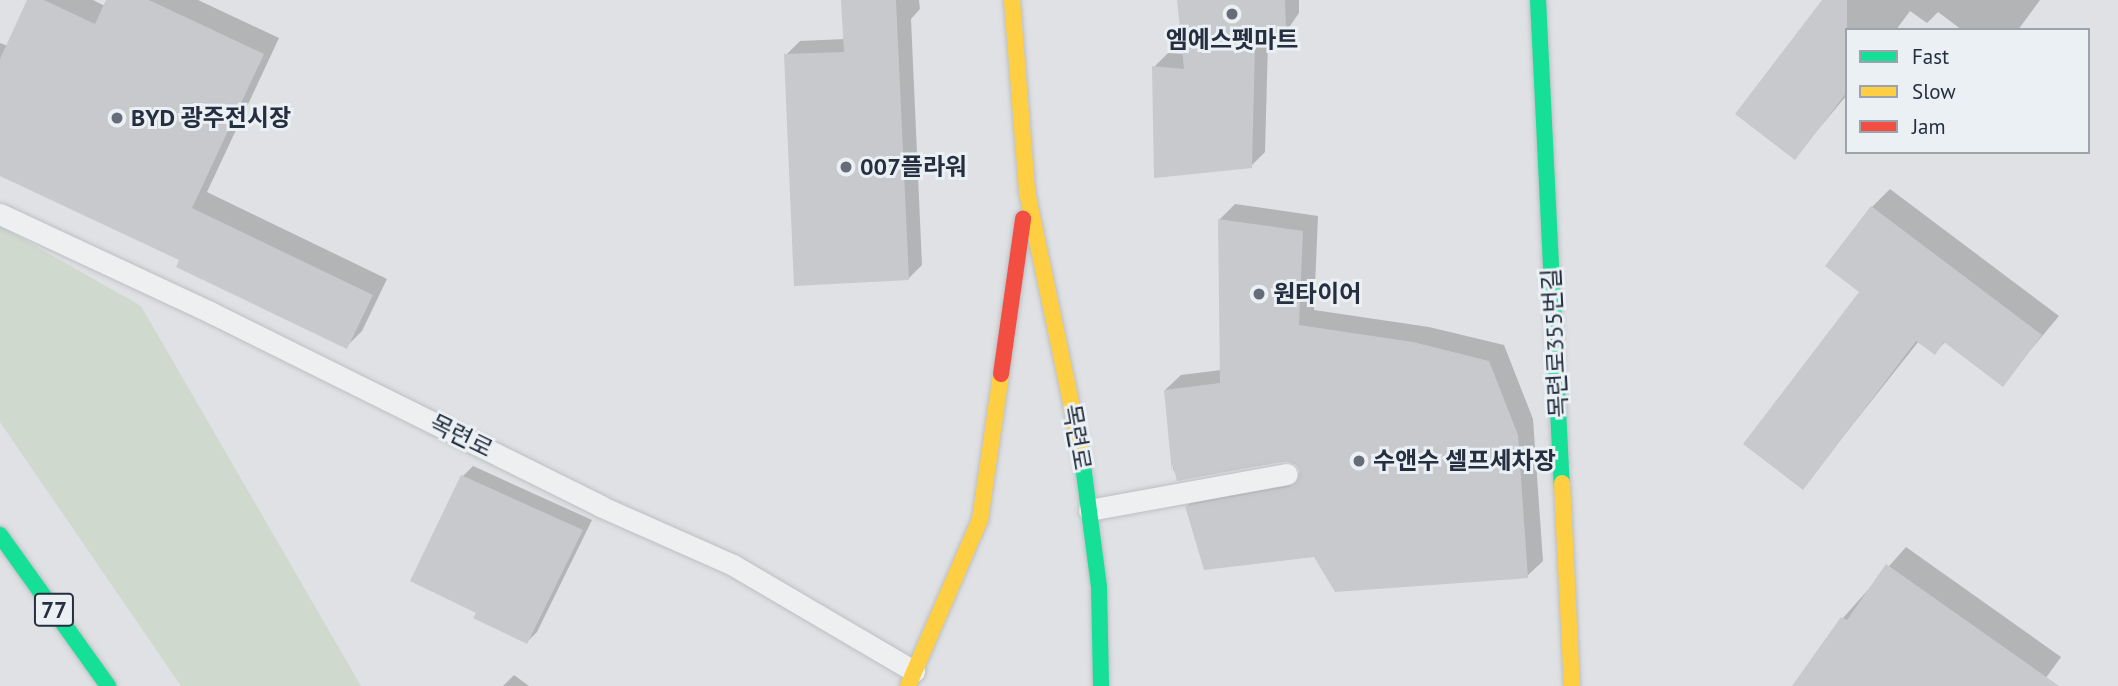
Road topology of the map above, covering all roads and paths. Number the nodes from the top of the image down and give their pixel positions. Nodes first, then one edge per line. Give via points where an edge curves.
1 (1012, 0) edge
2 (1538, 0) edge
3 (1027, 192) junction
4 (0, 214) edge
5 (1287, 474) dead end
6 (1089, 510) junction
7 (0, 535) edge
8 (911, 679) edge
9 (108, 686) edge
10 (1101, 686) edge
11 (1572, 686) edge

1 - 3 main road, 목련로
2 - 11 main road, 목련로355번길
3 - 6 main road, 목련로 via 1078,431
3 - 8 main road, 목련로 via 980,520
4 - 8 lane, 목련로 via 210,312 600,506 733,565
5 - 6 lane
6 - 10 main road, 목련로 via 1099,587
7 - 9 main road, 77

